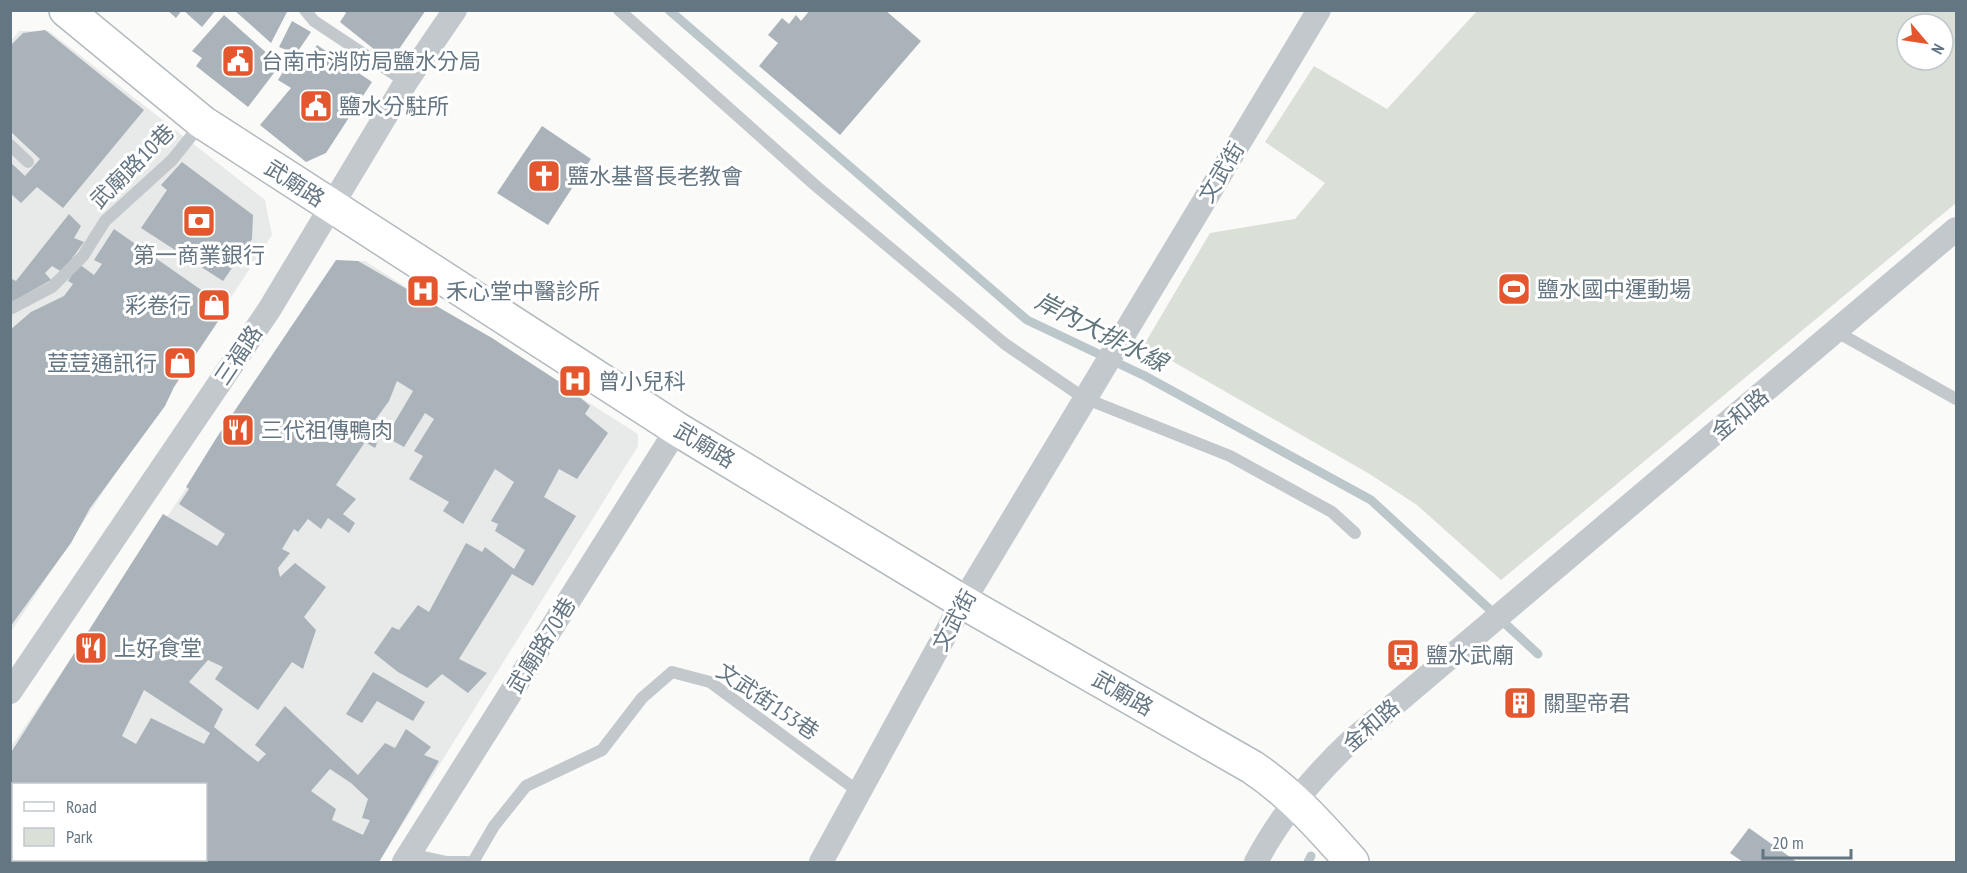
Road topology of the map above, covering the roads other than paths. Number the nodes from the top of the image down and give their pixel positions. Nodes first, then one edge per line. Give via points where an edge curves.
1 (66, 10) edge
2 (305, 10) edge
3 (454, 10) edge
4 (619, 10) edge
5 (1319, 10) edge
6 (406, 82) junction
7 (202, 122) junction
8 (10, 145) edge
9 (28, 162) dead end
10 (330, 206) junction
11 (1956, 229) edge
12 (10, 309) edge
13 (1837, 332) junction
14 (1089, 389) junction
15 (1956, 399) edge
16 (677, 429) junction
17 (1355, 533) dead end
18 (963, 602) junction
19 (10, 692) edge
20 (860, 792) junction
21 (1295, 800) junction
22 (407, 858) edge
23 (467, 862) edge
24 (473, 862) edge
25 (821, 862) edge
26 (1256, 862) edge
27 (1352, 862) edge

1 - 7 street, 武廟路
2 - 6 lane via 314,21
3 - 6 street, 三福路
4 - 14 lane via 816,186 1005,344
5 - 14 street, 文武街
6 - 10 street, 三福路
7 - 10 street, 武廟路
7 - 12 lane, 武廟路10巷 via 172,160 105,221 83,256 52,287
8 - 9 lane
10 - 16 street, 武廟路
10 - 19 street, 三福路 via 269,310
11 - 13 street, 金和路
13 - 15 lane
13 - 21 street, 金和路 via 1350,742
14 - 17 lane via 1230,456 1332,512
14 - 18 street, 文武街
16 - 18 street, 武廟路
16 - 22 street, 武廟路70巷
18 - 20 street, 文武街
18 - 21 street, 武廟路 via 1252,766
20 - 24 lane, 文武街153巷 via 710,682 672,672 642,698 602,750 526,786 494,826
20 - 25 street, 文武街
21 - 26 street, 金和路
21 - 27 street, 武廟路
22 - 23 lane

